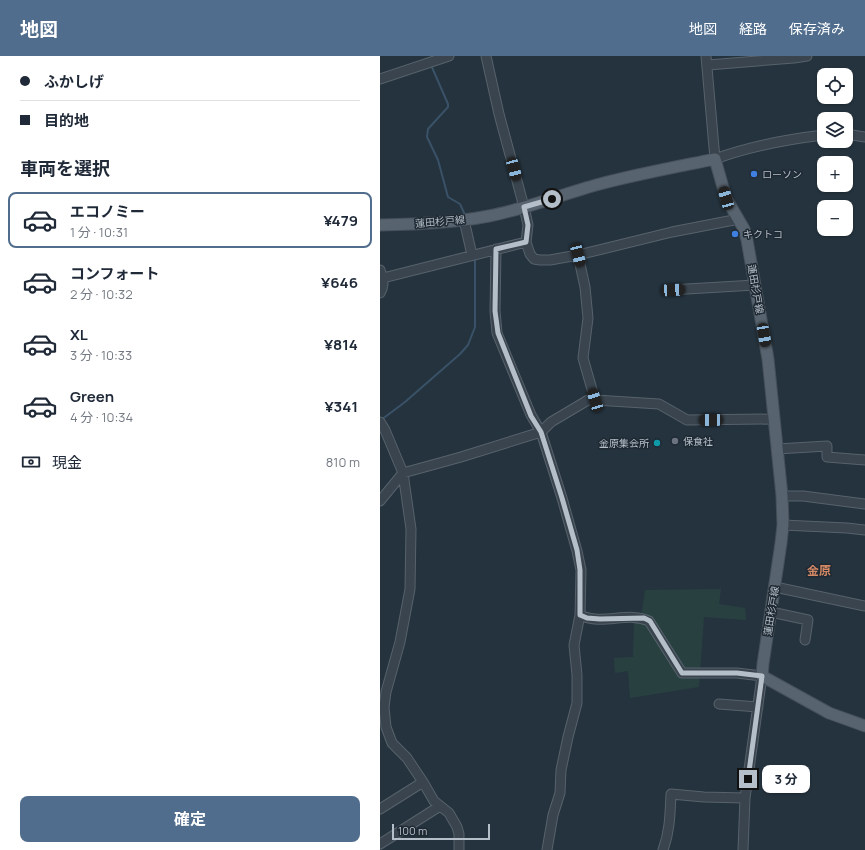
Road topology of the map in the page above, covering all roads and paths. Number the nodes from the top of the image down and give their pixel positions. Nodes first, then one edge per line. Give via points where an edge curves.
1 (449, 56) edge
2 (486, 56) edge
3 (807, 56) edge
4 (707, 61) edge
5 (380, 79) edge
6 (817, 135) edge
7 (853, 135) edge
8 (865, 137) edge
9 (715, 159) junction
10 (524, 207) junction
11 (738, 219) junction
12 (464, 220) junction
13 (380, 226) edge
14 (526, 242) junction
15 (496, 249) junction
16 (472, 255) junction
17 (578, 255) junction
18 (382, 274) edge
19 (755, 285) junction
20 (670, 290) dead end
21 (380, 292) edge
22 (595, 400) junction
23 (774, 419) junction
24 (380, 422) edge
25 (541, 432) junction
26 (777, 448) junction
27 (865, 460) edge
28 (403, 473) junction
29 (782, 496) junction
30 (380, 501) edge
31 (865, 504) edge
32 (783, 526) junction
33 (865, 530) edge
34 (775, 587) junction
35 (865, 606) edge
36 (771, 612) junction
37 (580, 615) junction
38 (805, 640) dead end
39 (762, 676) junction
40 (719, 704) dead end
41 (758, 707) junction
42 (865, 726) edge
43 (383, 728) edge
44 (423, 782) junction
45 (745, 798) junction
46 (440, 806) junction
47 (380, 809) edge
48 (380, 844) edge
49 (459, 850) edge
50 (548, 850) edge
51 (663, 850) edge
52 (743, 850) edge

1 - 5 street
2 - 10 street
3 - 4 street
4 - 9 street
6 - 9 street
7 - 8 street
9 - 10 main road, 蓮田杉戸線 via 599,184
9 - 11 main road, 蓮田杉戸線 via 726,198
10 - 12 main road, 蓮田杉戸線
10 - 14 street via 528,225
11 - 17 street
11 - 19 main road, 蓮田杉戸線 via 747,240
12 - 13 main road, 蓮田杉戸線
12 - 16 street
14 - 15 street
14 - 17 street via 534,259 550,260
15 - 16 street
15 - 25 street via 495,311 498,333 528,408
16 - 18 street
17 - 22 street via 588,318 583,358
18 - 21 street via 384,286
19 - 20 street
19 - 23 main road, 蓮田杉戸線 via 768,359
22 - 23 street via 659,404 688,420
22 - 25 street via 588,400 551,422
23 - 26 main road, 蓮田杉戸線
24 - 28 street
25 - 28 street
25 - 37 street via 577,550 580,570
26 - 27 street via 827,446 827,457
26 - 29 main road, 蓮田杉戸線
28 - 30 street
28 - 43 street via 411,529 410,589 400,642 386,692
29 - 31 street via 803,496
29 - 32 main road, 蓮田杉戸線
32 - 33 street
32 - 34 main road, 蓮田杉戸線
34 - 35 street
34 - 36 main road, 蓮田杉戸線
36 - 38 street via 808,620
36 - 39 main road, 蓮田杉戸線
37 - 39 street via 593,619 644,618 650,621 682,673 737,673
37 - 50 street via 574,645 578,675 577,703 566,743 560,793 553,815
39 - 41 street
39 - 42 main road via 829,713
40 - 41 street
41 - 45 street
43 - 44 street via 392,744 407,758
44 - 46 street via 434,801
44 - 47 street
45 - 51 street via 671,794 670,824
45 - 52 street
46 - 48 street
46 - 49 street via 449,813 457,827

